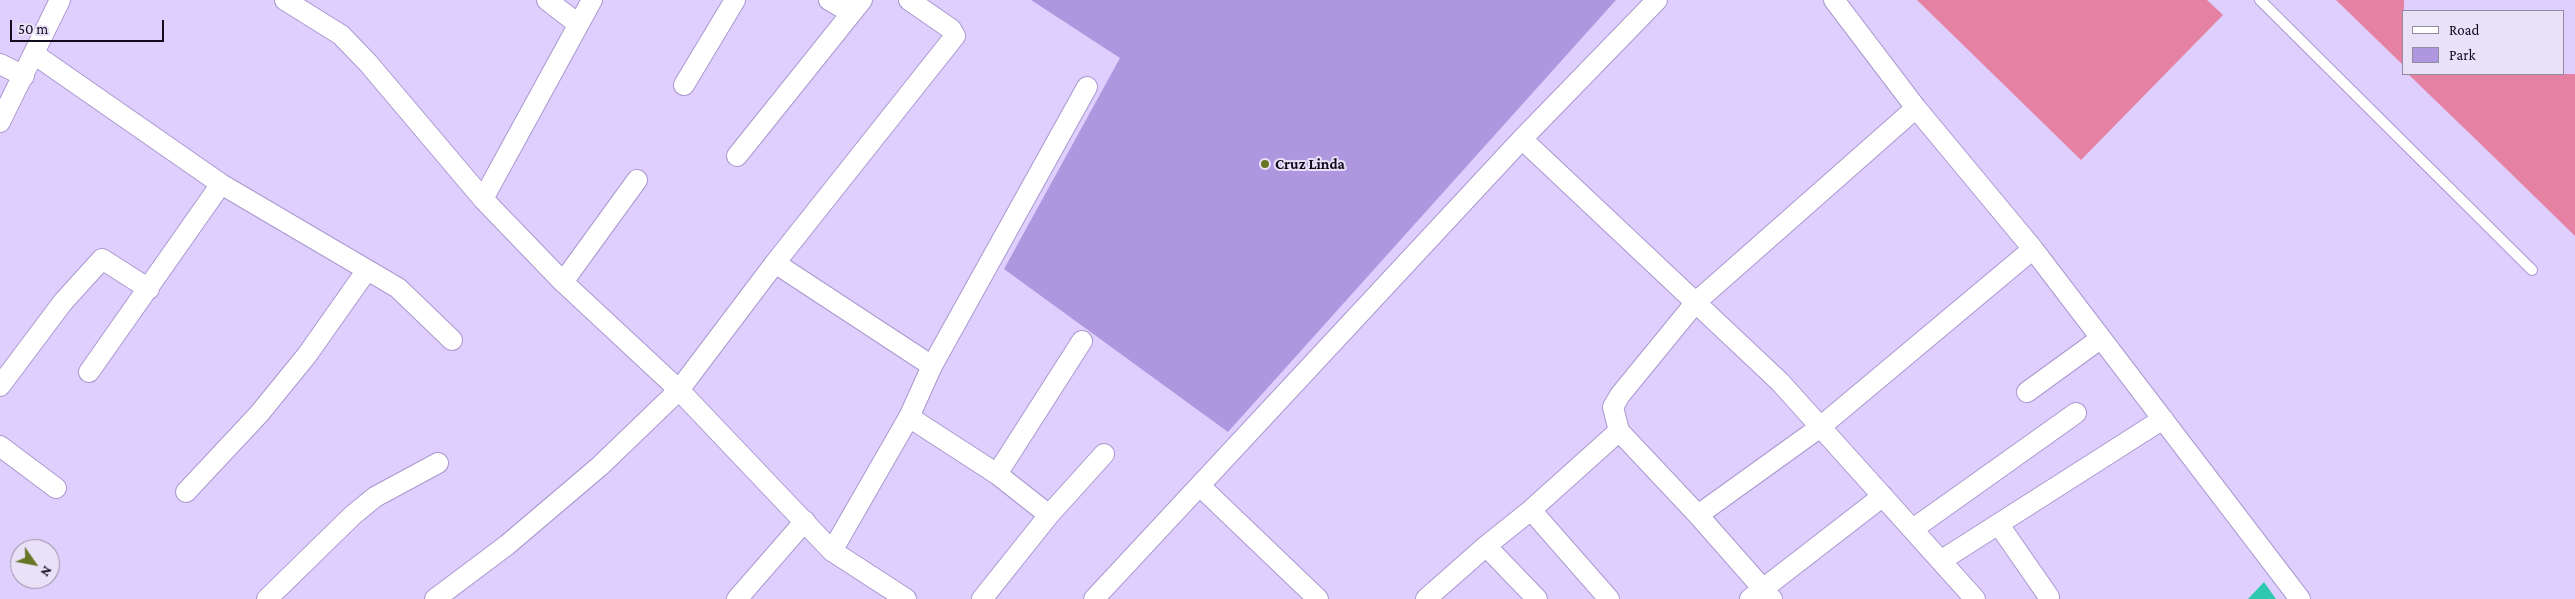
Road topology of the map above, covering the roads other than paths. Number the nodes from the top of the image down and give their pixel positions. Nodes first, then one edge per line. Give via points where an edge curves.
1 (60, 0) edge
2 (285, 0) edge
3 (547, 0) edge
4 (592, 0) edge
5 (735, 0) edge
6 (829, 0) edge
7 (909, 0) edge
8 (1657, 0) edge
9 (1834, 0) edge
10 (2260, 0) edge
11 (857, 7) edge
12 (578, 24) junction
13 (34, 54) junction
14 (0, 64) edge
15 (24, 76) junction
16 (684, 85) dead end
17 (1087, 87) dead end
18 (1916, 108) junction
19 (0, 122) edge
20 (1522, 139) junction
21 (737, 156) dead end
22 (637, 180) dead end
23 (221, 184) junction
24 (483, 199) junction
25 (2033, 249) junction
26 (775, 264) junction
27 (367, 270) junction
28 (2532, 270) dead end
29 (563, 282) junction
30 (149, 288) junction
31 (1696, 302) junction
32 (2100, 339) junction
33 (452, 340) dead end
34 (1082, 341) dead end
35 (932, 366) junction
36 (88, 372) dead end
37 (0, 386) edge
38 (679, 390) junction
39 (2027, 392) dead end
40 (2076, 413) dead end
41 (909, 417) junction
42 (2163, 418) junction
43 (1819, 428) junction
44 (1618, 431) junction
45 (0, 446) edge
46 (1104, 454) dead end
47 (438, 463) dead end
48 (997, 474) junction
49 (1200, 486) junction
50 (56, 488) dead end
51 (186, 492) dead end
52 (1883, 496) junction
53 (1531, 510) junction
54 (1049, 515) junction
55 (1698, 515) junction
56 (805, 522) junction
57 (1999, 525) junction
58 (1913, 529) junction
59 (1486, 546) junction
60 (832, 551) junction
61 (1942, 560) junction
62 (1762, 596) edge
63 (2049, 597) dead end
64 (267, 599) edge
65 (435, 599) edge
66 (738, 599) edge
67 (906, 599) edge
68 (982, 599) edge
69 (1094, 599) edge
70 (1318, 599) edge
71 (1426, 599) edge
72 (1537, 599) edge
73 (1609, 599) edge
74 (1975, 599) edge
75 (2300, 599) edge

1 - 13 street
2 - 24 street via 341,36 368,63
3 - 12 street
4 - 12 street
5 - 16 street
6 - 11 street
7 - 26 street via 951,29 955,36
8 - 20 street
9 - 18 street
10 - 28 lane
11 - 21 street
12 - 24 street
13 - 15 street
13 - 23 street
14 - 15 street
15 - 19 street
17 - 35 street
18 - 25 street
18 - 31 street
20 - 31 street
20 - 49 street
22 - 29 street
23 - 27 street
23 - 30 street
24 - 29 street
25 - 32 street
25 - 43 street
26 - 35 street
26 - 38 street
27 - 33 street via 398,288
27 - 51 street via 307,355 259,414
29 - 38 street
30 - 36 street
30 - 37 street via 102,259 63,302
31 - 43 street via 1780,382
31 - 44 street via 1620,395 1613,407
32 - 39 street
32 - 42 street
34 - 48 street
35 - 41 street
38 - 56 street
38 - 65 street via 600,466 507,545
40 - 58 street
41 - 48 street
41 - 60 street
42 - 57 street
42 - 75 street
43 - 52 street
43 - 55 street
44 - 53 street
44 - 55 street
45 - 50 street
46 - 54 street
47 - 64 street via 375,497
48 - 54 street
49 - 69 street
49 - 70 street
52 - 58 street
52 - 62 street
53 - 59 street
53 - 73 street
54 - 68 street
55 - 62 street
56 - 60 street
56 - 66 street
57 - 61 street
57 - 63 street
58 - 61 street
59 - 71 street
59 - 72 street
60 - 67 street
61 - 74 street

